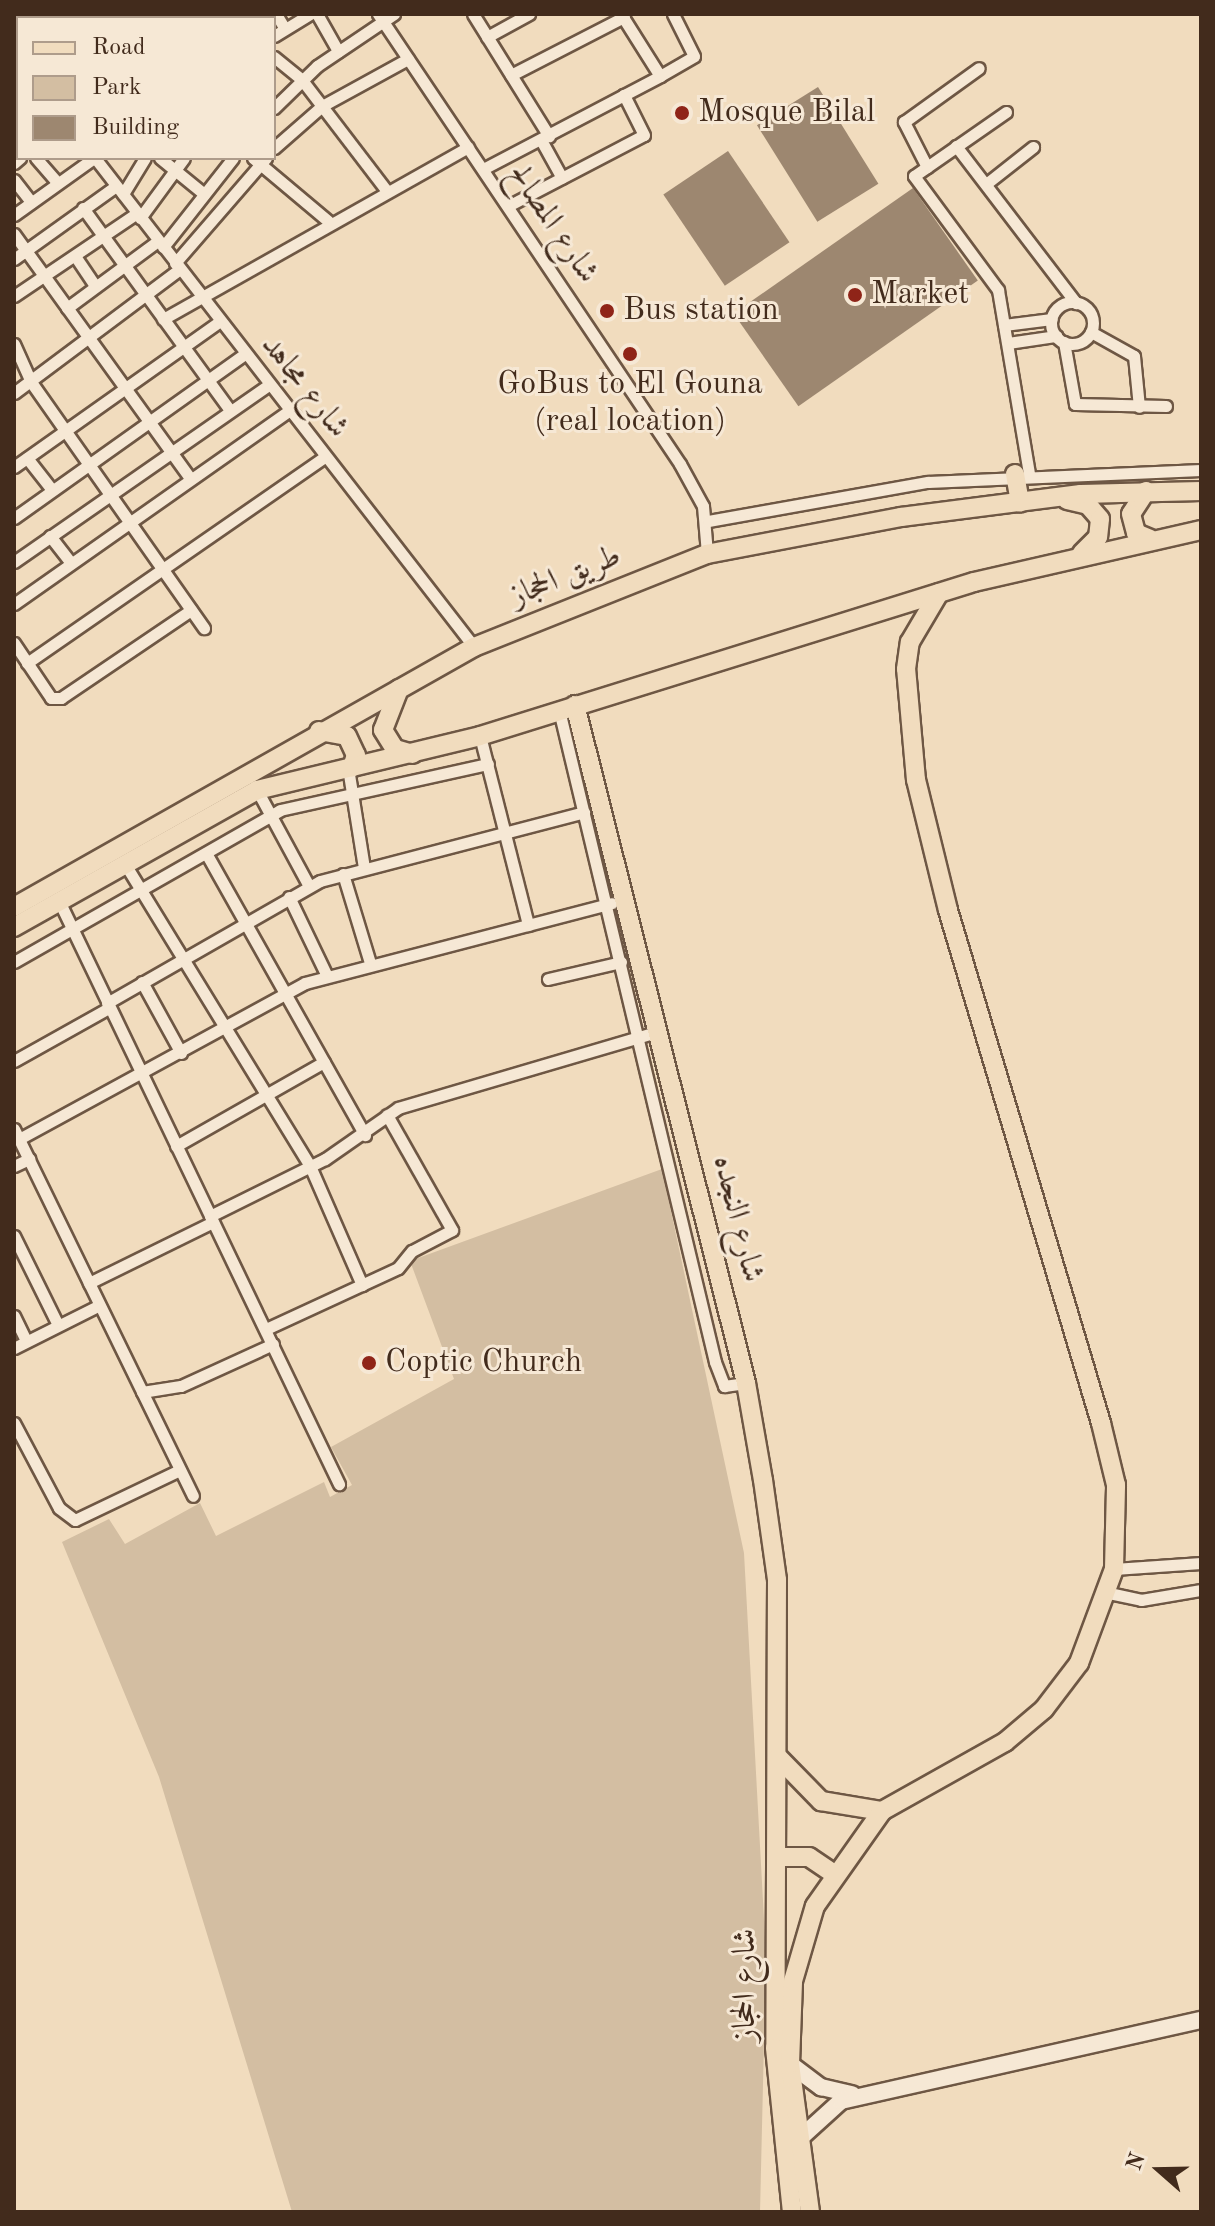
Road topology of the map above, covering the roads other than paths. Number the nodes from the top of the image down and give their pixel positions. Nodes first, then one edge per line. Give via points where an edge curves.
1 (276, 14) edge
2 (310, 14) edge
3 (317, 14) edge
4 (394, 14) edge
5 (473, 14) edge
6 (529, 14) edge
7 (673, 14) edge
8 (622, 16) edge
9 (380, 18) edge
10 (285, 29) junction
11 (276, 35) edge
12 (487, 37) junction
13 (338, 51) junction
14 (276, 59) edge
15 (408, 59) junction
16 (979, 68) dead end
17 (511, 75) junction
18 (660, 76) junction
19 (302, 80) junction
20 (624, 95) junction
21 (276, 106) edge
22 (322, 106) junction
23 (1006, 112) dead end
24 (545, 138) junction
25 (276, 146) edge
26 (956, 146) junction
27 (468, 147) junction
28 (1033, 147) dead end
29 (38, 160) edge
30 (98, 160) edge
31 (143, 160) edge
32 (163, 160) edge
33 (182, 160) edge
34 (231, 160) edge
35 (259, 161) edge
36 (927, 167) junction
37 (175, 168) junction
38 (483, 169) junction
39 (562, 178) junction
40 (14, 180) edge
41 (58, 183) junction
42 (986, 184) junction
43 (119, 190) junction
44 (387, 191) junction
45 (204, 194) junction
46 (31, 202) junction
47 (508, 206) junction
48 (83, 208) junction
49 (14, 215) edge
50 (138, 215) junction
51 (328, 221) junction
52 (14, 234) edge
53 (103, 237) junction
54 (160, 244) junction
55 (25, 251) junction
56 (75, 256) junction
57 (14, 259) edge
58 (123, 265) junction
59 (178, 266) junction
60 (44, 278) junction
61 (95, 286) junction
62 (144, 295) junction
63 (14, 296) edge
64 (200, 296) junction
65 (1076, 303) junction
66 (67, 308) junction
67 (163, 319) junction
68 (1052, 319) junction
69 (220, 321) junction
70 (1004, 325) junction
71 (1091, 332) junction
72 (91, 337) junction
73 (1060, 339) junction
74 (1008, 343) junction
75 (14, 344) edge
76 (183, 345) junction
77 (245, 354) junction
78 (207, 377) junction
79 (31, 382) junction
80 (124, 383) junction
81 (269, 385) junction
82 (14, 393) edge
83 (1166, 406) dead end
84 (1139, 407) junction
85 (229, 409) junction
86 (289, 411) junction
87 (149, 419) junction
88 (65, 427) junction
89 (173, 450) junction
90 (324, 457) junction
91 (27, 458) junction
92 (90, 463) junction
93 (14, 467) edge
94 (1201, 470) edge
95 (1022, 474) junction
96 (191, 479) junction
97 (51, 489) junction
98 (1146, 491) junction
99 (1201, 491) edge
100 (112, 492) junction
101 (1056, 497) junction
102 (1020, 503) junction
103 (15, 516) edge
104 (133, 520) junction
105 (708, 521) junction
106 (1201, 530) edge
107 (50, 536) junction
108 (1150, 539) junction
109 (1082, 553) junction
110 (707, 554) junction
111 (14, 562) edge
112 (71, 563) junction
113 (164, 569) junction
114 (939, 593) junction
115 (14, 604) edge
116 (191, 610) junction
117 (204, 628) dead end
118 (14, 643) edge
119 (474, 647) junction
120 (27, 663) junction
121 (404, 684) junction
122 (567, 708) junction
123 (319, 731) junction
124 (480, 736) junction
125 (415, 754) junction
126 (488, 764) junction
127 (350, 767) junction
128 (257, 790) junction
129 (353, 793) junction
130 (584, 812) junction
131 (270, 814) junction
132 (505, 832) junction
133 (206, 853) junction
134 (125, 864) junction
135 (364, 868) junction
136 (343, 874) junction
137 (309, 886) junction
138 (139, 892) junction
139 (289, 897) junction
140 (627, 899) junction
141 (59, 901) junction
142 (607, 904) junction
143 (14, 907) edge
144 (245, 922) junction
145 (528, 925) junction
146 (14, 927) edge
147 (72, 931) junction
148 (180, 960) junction
149 (14, 962) edge
150 (621, 962) junction
151 (370, 963) junction
152 (327, 976) junction
153 (548, 979) dead end
154 (142, 982) junction
155 (285, 992) junction
156 (108, 1006) junction
157 (223, 1029) junction
158 (660, 1031) junction
159 (640, 1037) junction
160 (181, 1053) junction
161 (14, 1061) edge
162 (324, 1062) junction
163 (142, 1076) junction
164 (263, 1097) junction
165 (387, 1115) junction
166 (16, 1134) edge
167 (365, 1135) junction
168 (176, 1146) junction
169 (29, 1159) junction
170 (14, 1166) edge
171 (310, 1166) junction
172 (212, 1219) junction
173 (14, 1236) edge
174 (89, 1283) junction
175 (362, 1285) junction
176 (98, 1306) junction
177 (14, 1316) edge
178 (56, 1321) junction
179 (266, 1329) junction
180 (26, 1341) junction
181 (273, 1344) junction
182 (14, 1348) edge
183 (746, 1383) junction
184 (142, 1392) junction
185 (14, 1423) edge
186 (180, 1470) junction
187 (339, 1484) dead end
188 (193, 1496) dead end
189 (1201, 1563) edge
190 (1114, 1569) junction
191 (1201, 1590) edge
192 (1109, 1593) junction
193 (778, 1757) junction
194 (882, 1811) junction
195 (778, 1857) junction
196 (833, 1873) junction
197 (1201, 2020) edge
198 (790, 2064) junction
199 (862, 2095) junction
200 (798, 2140) junction
201 (792, 2212) edge
202 (810, 2212) edge

1 - 10 street
2 - 10 street
3 - 13 street
4 - 9 street
5 - 12 street
6 - 12 street
7 - 18 street via 694,56
8 - 17 street
8 - 18 street
9 - 13 street
9 - 15 street, شارع المصالح
10 - 11 street
12 - 17 street
13 - 19 street
14 - 19 street
15 - 22 street
15 - 27 street, شارع المصالح
16 - 36 street via 904,122
17 - 24 street
18 - 20 street
19 - 21 street
19 - 22 street
20 - 24 street
20 - 39 street via 644,135
22 - 25 street
22 - 44 street
23 - 26 street
24 - 38 street
24 - 39 street
26 - 36 street
26 - 42 street
27 - 38 street, شارع المصالح
27 - 44 street
28 - 42 street
29 - 41 street
30 - 41 street
30 - 43 street, شارع مجاهد
31 - 43 street
32 - 37 street
33 - 37 street
34 - 45 street
35 - 51 street
35 - 59 street
36 - 70 street via 914,176 998,290
37 - 45 street
37 - 50 street
38 - 47 street, شارع المصالح
39 - 47 street
40 - 46 street
41 - 46 street
42 - 65 street
43 - 48 street
43 - 50 street, شارع مجاهد
44 - 51 street
45 - 54 street
46 - 49 street
47 - 105 street, شارع المصالح via 680,464
48 - 53 street
48 - 55 street
50 - 53 street
50 - 54 street, شارع مجاهد
51 - 64 street
52 - 55 street
53 - 56 street
53 - 58 street
54 - 58 street
54 - 59 street, شارع مجاهد
55 - 57 street
55 - 60 street
56 - 60 street
56 - 61 street
58 - 61 street
58 - 62 street
59 - 62 street
59 - 64 street, شارع مجاهد
60 - 63 street
60 - 66 street
61 - 66 street
62 - 67 street
62 - 72 street
64 - 67 street
64 - 69 street, شارع مجاهد
65 - 68 street via 1061,306
65 - 71 street via 1089,311
66 - 72 street
67 - 76 street
68 - 70 street
68 - 73 street
69 - 76 street
69 - 77 street, شارع مجاهد
70 - 74 street
71 - 73 street via 1080,342
71 - 84 street via 1134,356
72 - 79 street
72 - 80 street
73 - 74 street
73 - 84 street via 1075,404
74 - 95 street
75 - 79 street
76 - 78 street
76 - 80 street
77 - 78 street
77 - 81 street, شارع مجاهد
78 - 85 street
78 - 87 street
79 - 82 street
79 - 88 street
80 - 87 street
80 - 88 street
81 - 85 street
81 - 86 street, شارع مجاهد
83 - 84 street
85 - 89 street
86 - 90 street, شارع مجاهد
86 - 96 street
87 - 89 street
87 - 92 street
88 - 91 street
88 - 92 street
89 - 96 street
89 - 100 street
90 - 113 street
90 - 119 street, شارع مجاهد
91 - 93 street
91 - 97 street
92 - 97 street
92 - 100 street
94 - 95 street
95 - 102 main road
95 - 105 street
96 - 104 street
97 - 103 street
98 - 99 main road, طريق الحجاز
98 - 101 main road, طريق الحجاز
98 - 108 main road via 1131,514 1136,533
100 - 104 street
100 - 107 street
101 - 102 main road, طريق الحجاز
101 - 109 main road via 1088,505 1100,519 1098,537
102 - 110 main road, طريق الحجاز via 873,521
104 - 112 street
104 - 113 street
105 - 110 street, شارع المصالح
106 - 108 main road
107 - 111 street
107 - 112 street
108 - 109 main road
109 - 114 main road
110 - 119 main road, طريق الحجاز
112 - 115 street
113 - 116 street
113 - 120 street
114 - 122 main road
114 - 190 main road via 910,642 906,669 916,780 948,910 1101,1423 1116,1485
116 - 117 street
116 - 120 street via 61,698 51,698
118 - 120 street
119 - 121 main road, طريق الحجاز
121 - 123 main road, طريق الحجاز
121 - 125 main road via 387,706 383,730 395,749
122 - 124 main road
122 - 130 street
122 - 140 main road, شارع النجده
123 - 127 main road via 347,736 356,755
123 - 143 main road, طريق الحجاز
124 - 125 main road
124 - 126 street
125 - 127 main road
126 - 129 street
126 - 132 street
127 - 128 main road
127 - 129 street
128 - 131 street
128 - 134 main road
129 - 131 street
129 - 135 street
130 - 132 street
130 - 142 street
131 - 133 street
131 - 137 street
132 - 135 street
132 - 145 street
133 - 138 street
133 - 144 street
134 - 138 street
134 - 141 main road
135 - 136 street
136 - 137 street
136 - 151 street
137 - 139 street
138 - 147 street
138 - 148 street
139 - 144 street
139 - 152 street
140 - 142 street
140 - 158 main road, شارع النجده
141 - 146 main road
141 - 147 street
142 - 145 street
142 - 150 street
144 - 148 street
144 - 155 street
145 - 151 street
147 - 149 street
147 - 156 street
148 - 154 street
148 - 157 street
150 - 153 street
150 - 159 street
151 - 152 street
152 - 155 street
154 - 156 street
154 - 160 street
155 - 157 street
155 - 162 street
156 - 161 street
156 - 163 street
157 - 160 street
157 - 164 street
158 - 159 street
158 - 183 main road, شارع النجده
159 - 165 street
159 - 183 street via 724,1386
160 - 163 street
162 - 164 street
162 - 167 street
163 - 166 street
163 - 168 street
164 - 168 street
164 - 171 street
165 - 167 street
165 - 175 street via 453,1228
166 - 169 street
167 - 171 street
168 - 172 street
169 - 170 street
169 - 174 street
171 - 172 street
171 - 175 street
172 - 174 street
172 - 179 street
173 - 178 street
174 - 176 street
175 - 179 street
176 - 178 street
176 - 184 street
177 - 180 street
178 - 180 street
179 - 181 street
180 - 182 street
181 - 184 street via 181,1386
181 - 187 street
183 - 193 main road, شارع النجده via 777,1580
184 - 186 street
185 - 186 street via 59,1508 75,1520
186 - 188 street
189 - 190 street
190 - 192 main road
191 - 192 street via 1141,1600
192 - 194 main road via 1079,1663 1044,1709 1005,1742
193 - 194 main road via 821,1801
193 - 195 main road, شارع الحجاز
194 - 196 main road, شارع الحجاز
195 - 196 main road via 809,1857
195 - 201 main road, شارع الحجاز via 774,2038
196 - 198 main road, شارع الحجاز via 801,1941
197 - 199 street
198 - 199 street via 821,2087
198 - 200 main road, شارع الحجاز
199 - 200 street via 821,2111
200 - 202 main road, شارع الحجاز

